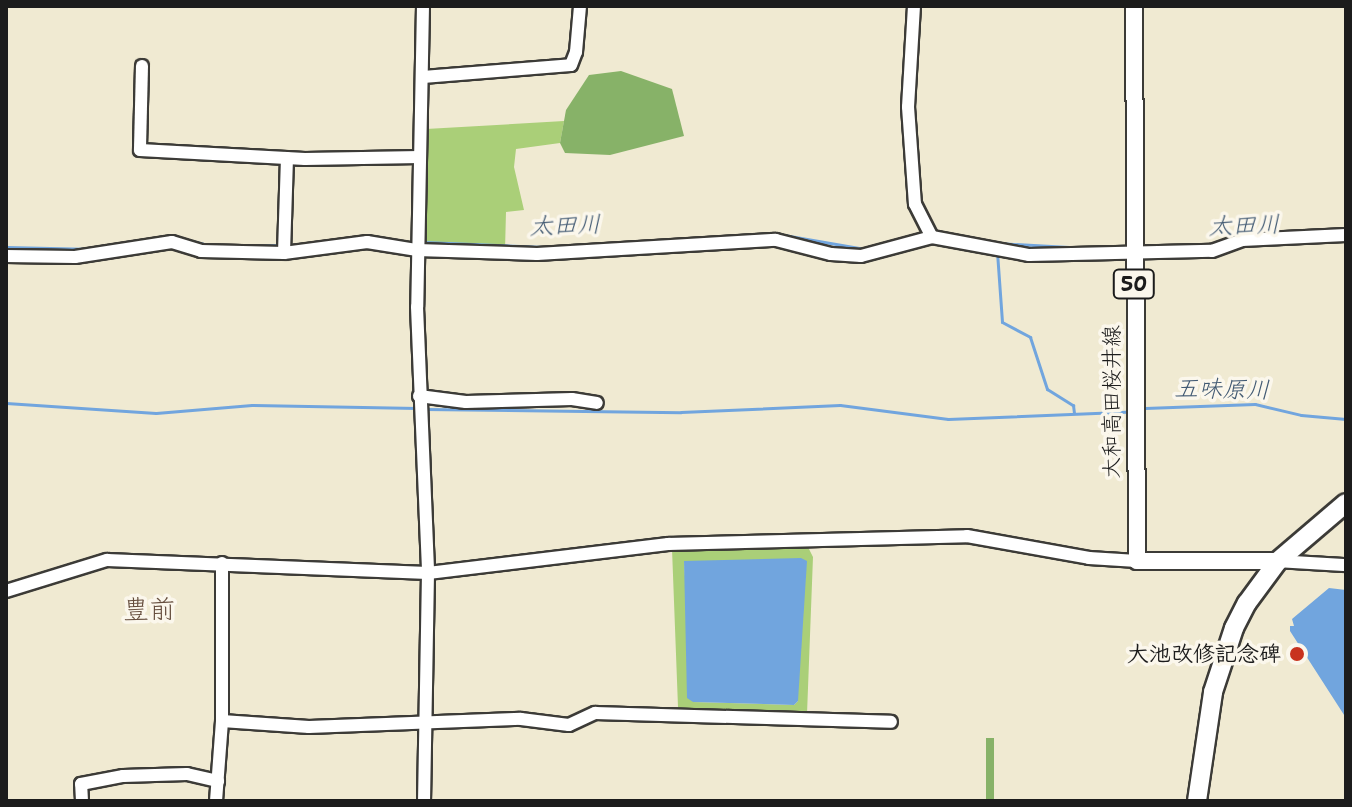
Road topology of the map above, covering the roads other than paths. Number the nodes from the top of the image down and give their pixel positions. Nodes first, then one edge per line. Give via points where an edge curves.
1 (423, 6) edge
2 (580, 6) edge
3 (914, 6) edge
4 (1134, 6) edge
5 (142, 66) dead end
6 (423, 77) junction
7 (420, 157) junction
8 (287, 158) junction
9 (1346, 235) edge
10 (932, 237) junction
11 (417, 250) junction
12 (1134, 252) junction
13 (284, 253) junction
14 (6, 256) edge
15 (419, 396) junction
16 (597, 403) dead end
17 (1346, 503) edge
18 (1312, 532) junction
19 (1137, 561) junction
20 (1278, 561) junction
21 (1312, 562) junction
22 (222, 563) junction
23 (1346, 565) edge
24 (428, 573) junction
25 (6, 591) edge
26 (222, 721) junction
27 (425, 722) junction
28 (891, 722) dead end
29 (218, 781) junction
30 (82, 801) edge
31 (216, 801) edge
32 (424, 801) edge
33 (1197, 801) edge

1 - 6 street
2 - 6 street via 571,65
3 - 10 street via 908,107 915,204
4 - 12 main road, 大和高田桜井線 / 50
5 - 8 street via 140,150
6 - 7 street
7 - 8 street
7 - 11 street
8 - 13 street
9 - 12 street via 1242,240 1212,251
10 - 11 street via 861,256 776,240 568,253
10 - 12 street via 1029,255
11 - 13 street via 367,242
11 - 15 street
12 - 19 main road, 大和高田桜井線 / 50
13 - 14 street via 201,251 172,242 75,257
15 - 16 street via 466,402
15 - 24 street
17 - 18 highway
18 - 20 highway
18 - 21 street via 1304,554
19 - 20 main road
19 - 24 street via 1089,558 967,536 668,544
20 - 21 street
20 - 33 highway via 1247,603 1220,664
21 - 23 street
22 - 24 street
22 - 25 street via 107,560
22 - 26 street
24 - 27 street
26 - 27 street via 309,727
26 - 29 street
27 - 28 street via 521,719 569,725 595,713
27 - 32 street
29 - 30 street via 187,774 123,776 81,784
29 - 31 street

